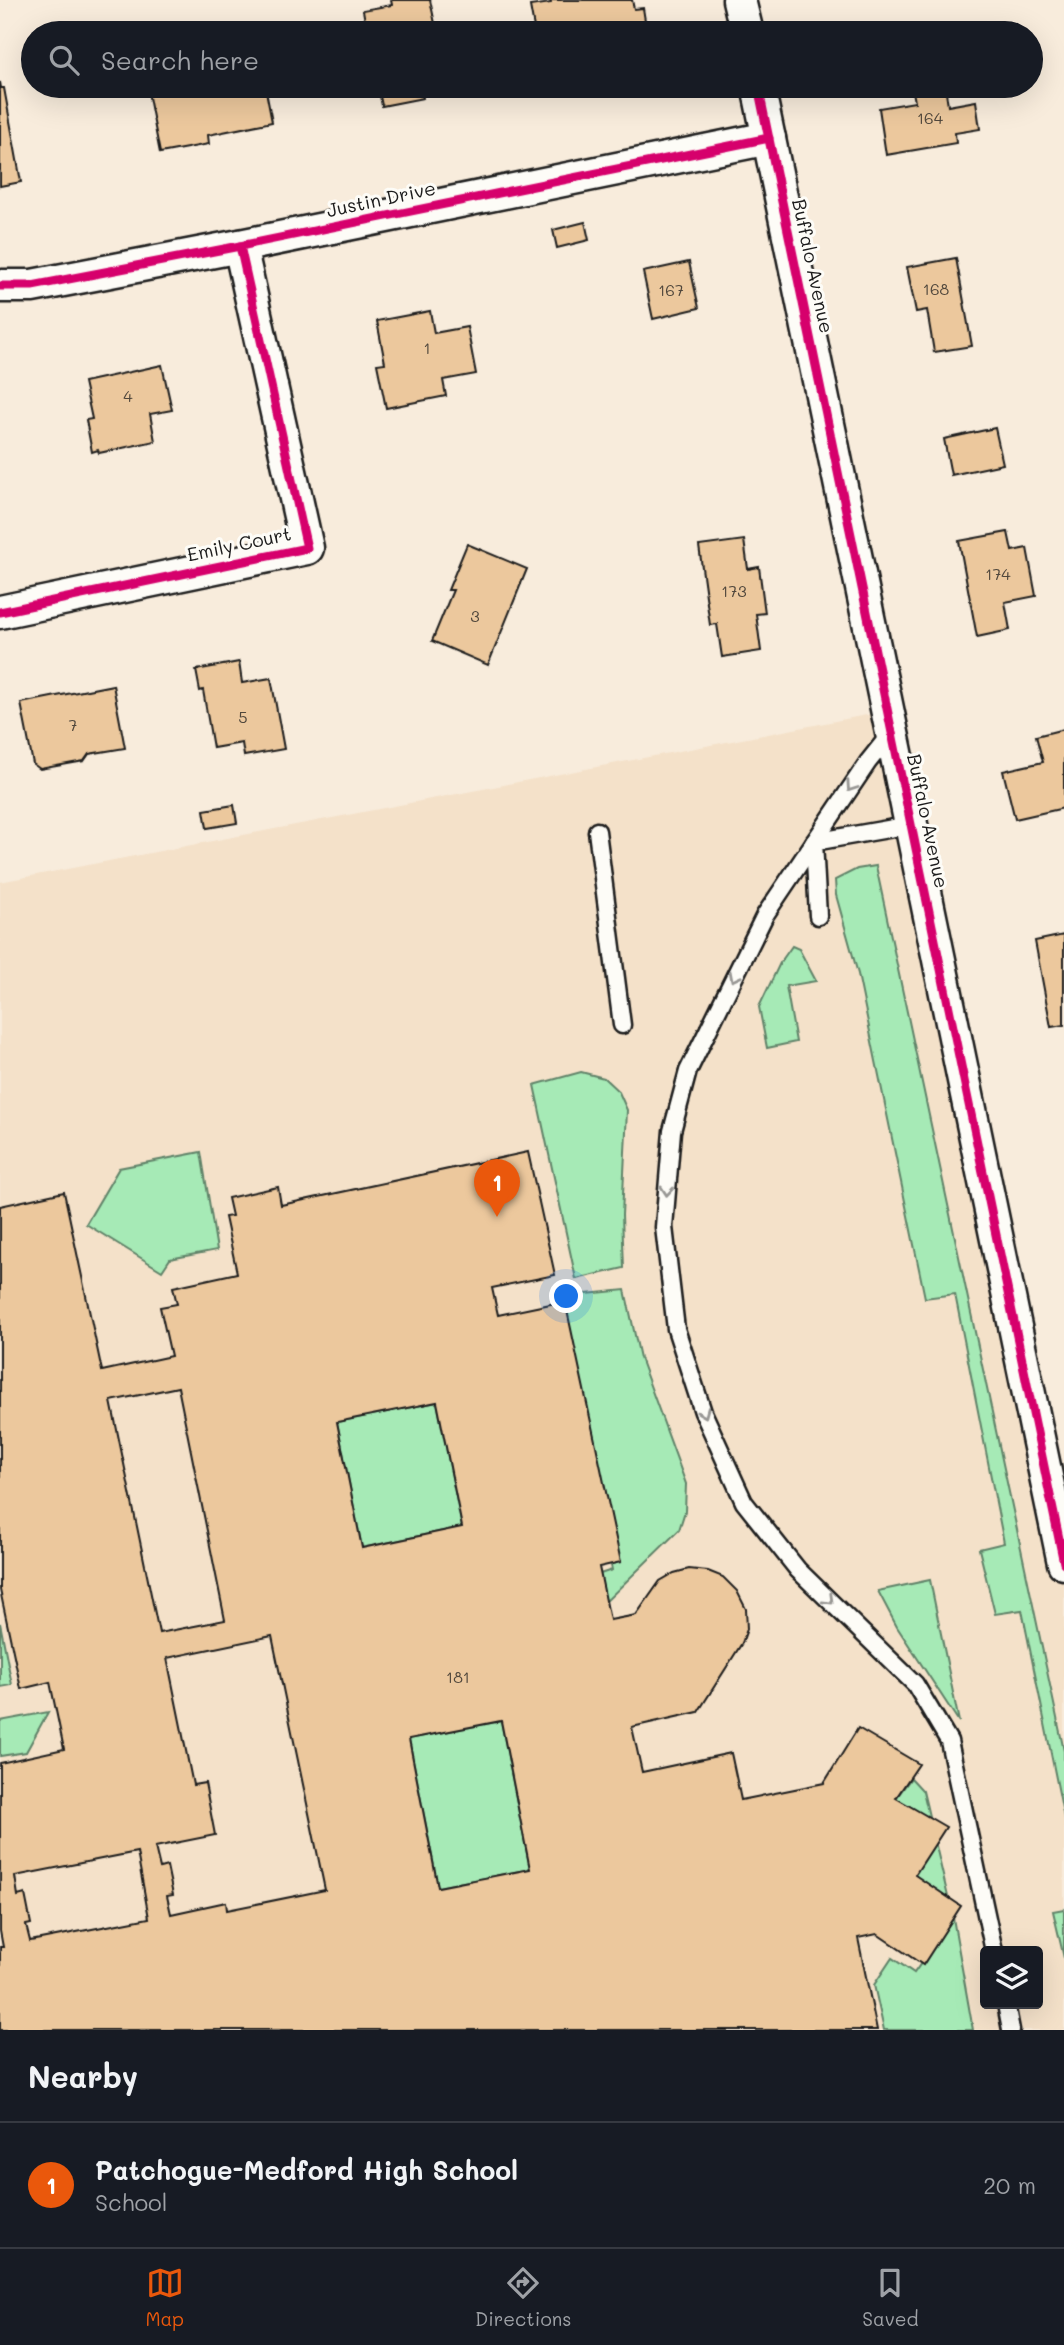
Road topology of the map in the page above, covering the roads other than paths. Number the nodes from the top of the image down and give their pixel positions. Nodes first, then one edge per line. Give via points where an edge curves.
1 (740, 0) edge
2 (744, 21) edge
3 (761, 98) edge
4 (769, 138) junction
5 (240, 246) junction
6 (0, 286) edge
7 (0, 612) edge
8 (892, 732) junction
9 (911, 825) junction
10 (597, 831) dead end
11 (814, 842) junction
12 (818, 916) dead end
13 (622, 1025) dead end
14 (1064, 1563) edge
15 (993, 1946) edge
16 (1007, 2009) edge
17 (1011, 2030) edge

1 - 2 street
3 - 4 street, Buffalo Avenue
4 - 5 street, Justin Drive
4 - 8 street, Buffalo Avenue
5 - 6 street, Justin Drive via 32,286
5 - 7 street, Emily Court via 307,548
8 - 9 street, Buffalo Avenue
8 -> 11 lane
9 - 11 lane
9 - 14 street, Buffalo Avenue
10 - 13 lane
11 - 12 lane
11 -> 15 lane via 765,915 688,1071 672,1131 664,1227 676,1329 703,1412 744,1502 798,1570 915,1684 949,1741
16 - 17 lane

